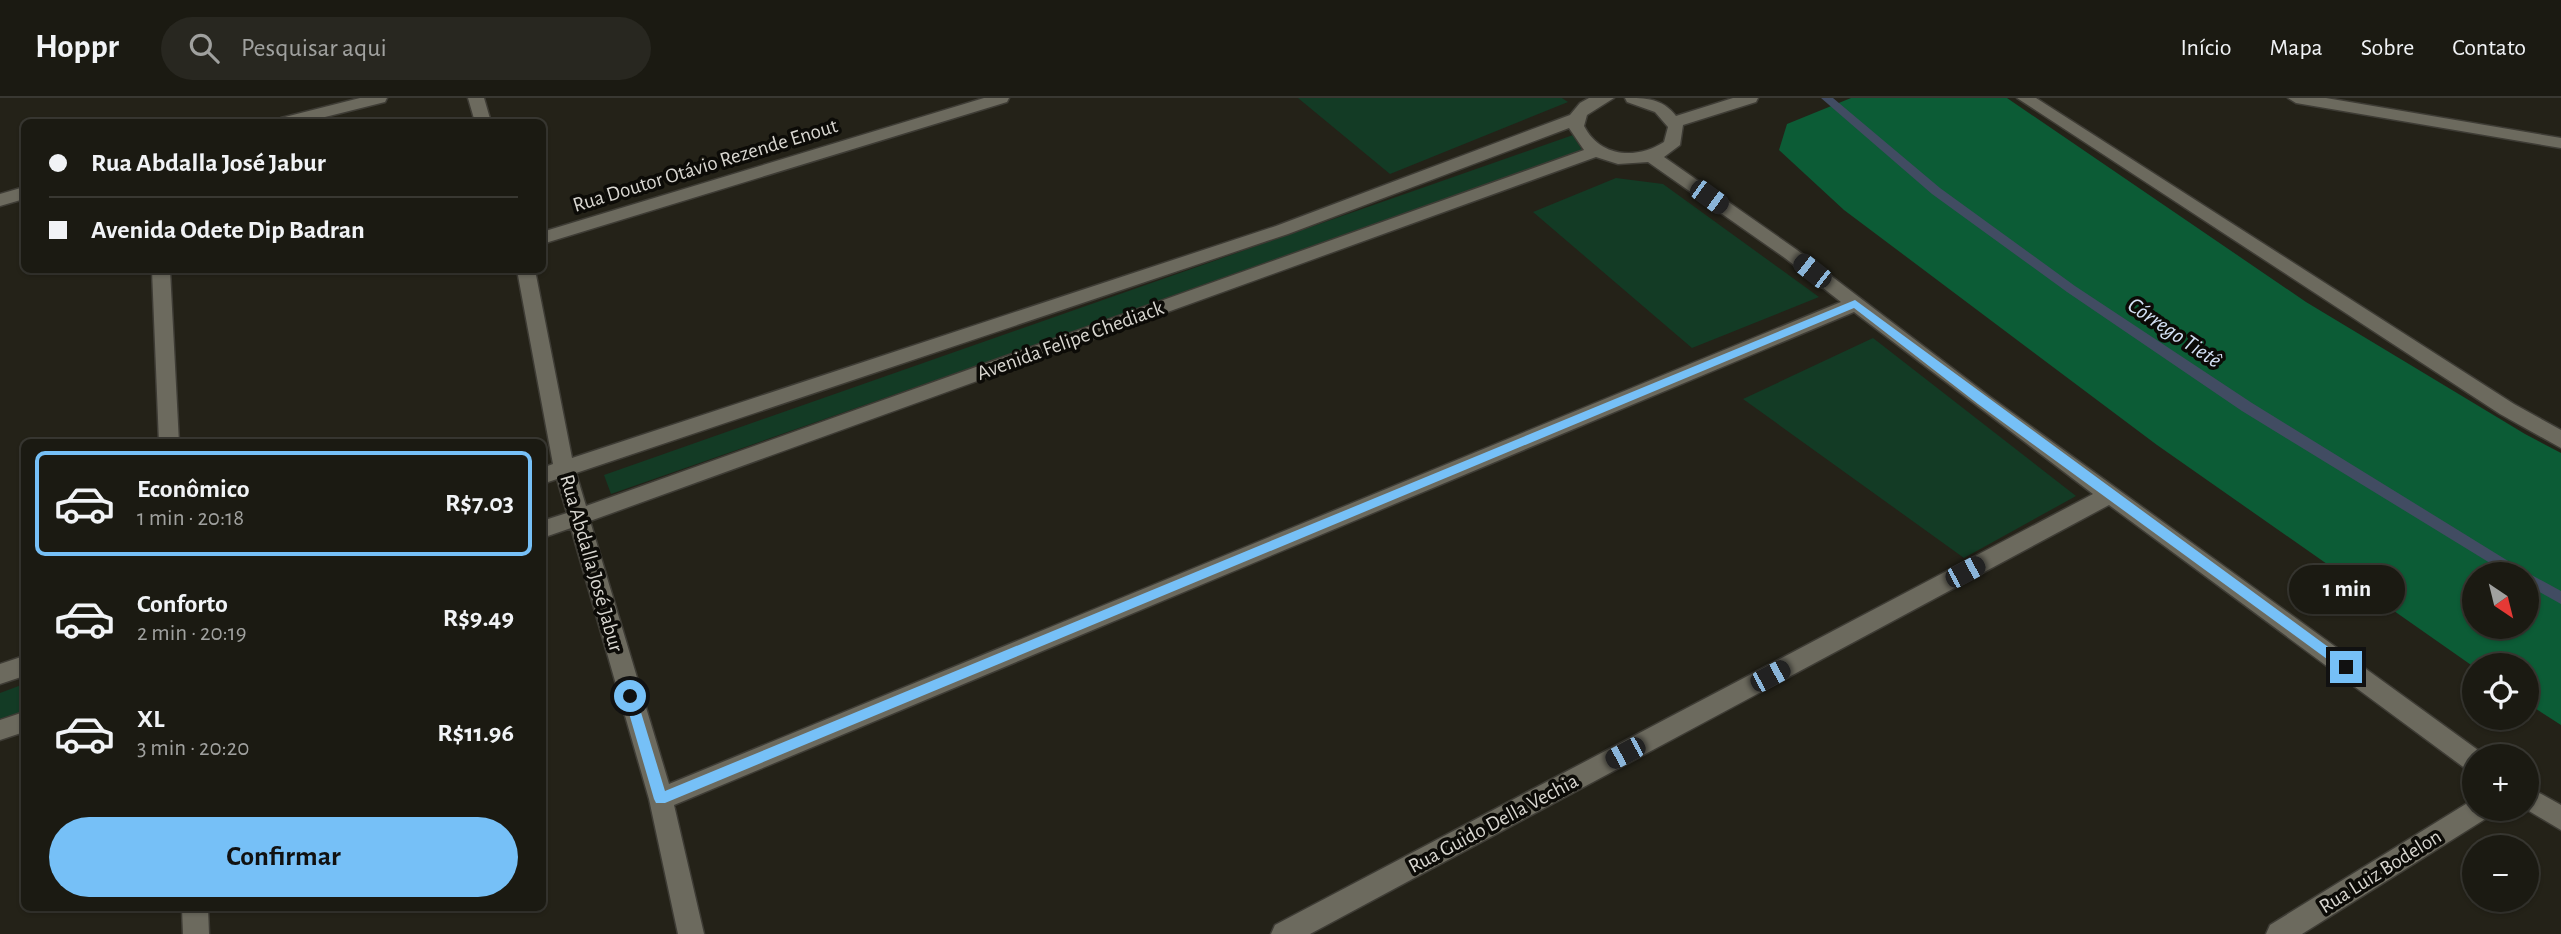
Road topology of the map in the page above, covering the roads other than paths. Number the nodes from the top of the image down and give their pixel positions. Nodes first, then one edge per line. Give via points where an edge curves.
1 (379, 98) edge
2 (476, 98) edge
3 (1001, 98) edge
4 (1606, 98) edge
5 (1639, 98) edge
6 (1749, 98) edge
7 (2025, 98) edge
8 (2303, 99) edge
9 (1580, 107) edge
10 (298, 119) edge
11 (482, 119) edge
12 (1674, 122) junction
13 (2561, 143) edge
14 (1597, 151) junction
15 (1652, 157) junction
16 (21, 194) edge
17 (0, 200) edge
18 (546, 237) edge
19 (161, 273) edge
20 (527, 273) edge
21 (1855, 304) junction
22 (169, 439) edge
23 (2561, 440) edge
24 (564, 468) junction
25 (546, 475) edge
26 (2111, 494) junction
27 (577, 517) junction
28 (546, 529) edge
29 (21, 667) edge
30 (0, 674) edge
31 (21, 723) edge
32 (0, 730) edge
33 (2462, 752) edge
34 (661, 799) junction
35 (2539, 804) edge
36 (2561, 818) edge
37 (2462, 820) edge
38 (195, 911) edge
39 (196, 934) edge
40 (691, 934) edge
41 (1284, 934) edge
42 (2279, 934) edge

1 - 10 street
2 - 11 street
3 - 18 street, Rua Doutor Otávio Rezende Enout
4 - 9 street, Avenida Felipe Chediack
5 - 12 street via 1661,108
6 - 12 street
7 - 23 street
8 - 13 street
9 - 14 street via 1576,125 1582,139
9 - 24 street, Avenida Felipe Chediack via 1282,230
12 - 15 street via 1672,145
14 - 15 street via 1624,159
14 - 27 street, Avenida Felipe Chediack
15 - 21 street
16 - 17 street
19 - 22 street
20 - 24 street, Rua Abdalla José Jabur
21 - 26 street
21 - 34 street
24 - 25 street, Avenida Felipe Chediack
24 - 27 street, Rua Abdalla José Jabur
26 - 33 street
26 - 41 street, Rua Guido Della Vechia
27 - 28 street, Avenida Felipe Chediack
27 - 34 street, Rua Abdalla José Jabur
29 - 30 street
31 - 32 street
34 - 40 street, Rua Abdalla José Jabur
35 - 36 street
37 - 42 street, Rua Luiz Bodelon
38 - 39 street

